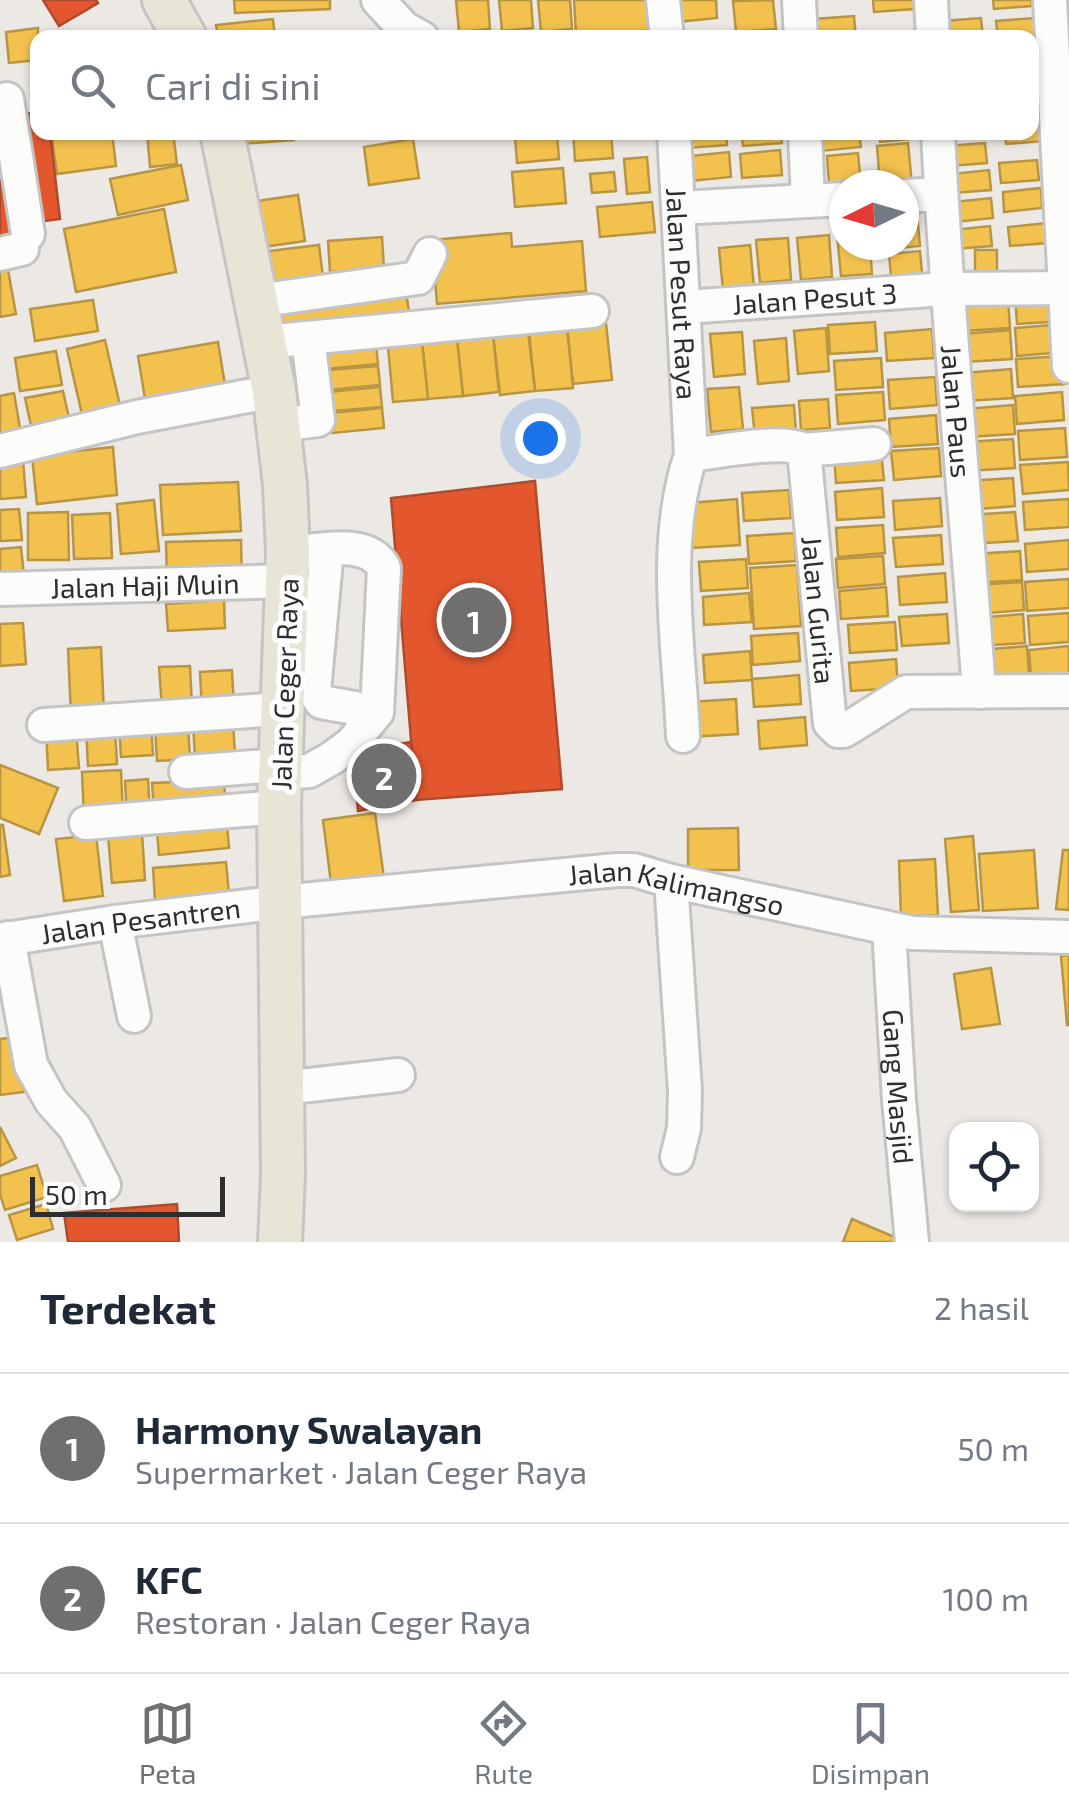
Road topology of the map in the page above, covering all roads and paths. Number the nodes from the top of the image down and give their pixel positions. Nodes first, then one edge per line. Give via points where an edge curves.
1 (378, 0) edge
2 (664, 0) edge
3 (799, 0) edge
4 (931, 0) edge
5 (1057, 15) edge
6 (408, 30) edge
7 (666, 30) edge
8 (801, 30) edge
9 (933, 30) edge
10 (15, 97) edge
11 (224, 140) edge
12 (675, 140) edge
13 (805, 140) edge
14 (938, 140) edge
15 (1064, 161) edge
16 (941, 194) junction
17 (919, 195) edge
18 (829, 200) edge
19 (808, 201) junction
20 (680, 208) junction
21 (16, 245) edge
22 (430, 254) dead end
23 (1067, 288) edge
24 (946, 289) junction
25 (257, 301) junction
26 (685, 308) junction
27 (592, 311) dead end
28 (308, 338) junction
29 (264, 342) junction
30 (1069, 366) edge
31 (276, 408) junction
32 (874, 444) dead end
33 (804, 450) junction
34 (0, 451) edge
35 (692, 455) junction
36 (301, 562) junction
37 (0, 589) edge
38 (1069, 691) edge
39 (979, 692) junction
40 (281, 709) junction
41 (377, 712) junction
42 (44, 725) dead end
43 (682, 736) dead end
44 (186, 772) dead end
45 (280, 782) junction
46 (86, 824) dead end
47 (671, 881) junction
48 (281, 902) junction
49 (115, 922) junction
50 (889, 929) junction
51 (1069, 937) edge
52 (4, 939) edge
53 (134, 1016) dead end
54 (398, 1075) dead end
55 (283, 1088) junction
56 (677, 1157) dead end
57 (104, 1186) dead end
58 (280, 1242) edge
59 (912, 1242) edge

1 - 6 street
2 - 7 street
3 - 8 street
4 - 9 street
5 - 15 street
10 - 21 street
11 - 25 main road, Jalan Ceger Raya
12 - 20 street, Jalan Pesut Raya
13 - 19 street
14 - 16 street, Jalan Paus
15 - 23 street
16 - 17 street
16 - 24 street, Jalan Paus
18 - 19 street
19 - 20 street
20 - 26 street, Jalan Pesut Raya
22 - 25 street via 418,278
23 - 24 street, Jalan Pesut 3
23 - 30 street
24 - 26 street, Jalan Pesut 3
24 - 39 street, Jalan Paus
25 - 29 main road, Jalan Ceger Raya
26 - 35 street, Jalan Pesut Raya
27 - 28 street
28 - 29 street
28 - 31 street via 318,420
29 - 31 main road, Jalan Ceger Raya
31 - 34 street via 138,417
31 - 36 main road, Jalan Ceger Raya
32 - 33 street
33 - 35 street via 780,446
33 - 39 street, Jalan Gurita via 830,723 844,732 906,692
35 - 43 street, Jalan Pesut Raya via 678,497 674,547
36 - 37 street, Jalan Haji Muin
36 - 40 main road, Jalan Ceger Raya
36 - 41 street via 314,691 322,702
36 - 41 street, Jalan Haji Muin via 372,553 384,568
38 - 39 street
40 - 42 street
40 - 45 main road, Jalan Ceger Raya
41 - 45 street via 332,758
44 - 45 street
45 - 46 street
45 - 48 main road, Jalan Ceger Raya
47 - 48 street, Jalan Kalimangso via 617,870
47 - 50 street, Jalan Kalimangso
47 - 56 street via 685,1103
48 - 49 street, Jalan Pesantren
48 - 55 main road, Jalan Ceger Raya
49 - 52 street, Jalan Pesantren
49 - 53 street
50 - 51 street, Jalan Kalimangso
50 - 59 street, Gang Masjid
52 - 57 street via 31,1065
54 - 55 street
55 - 58 main road, Jalan Ceger Raya

